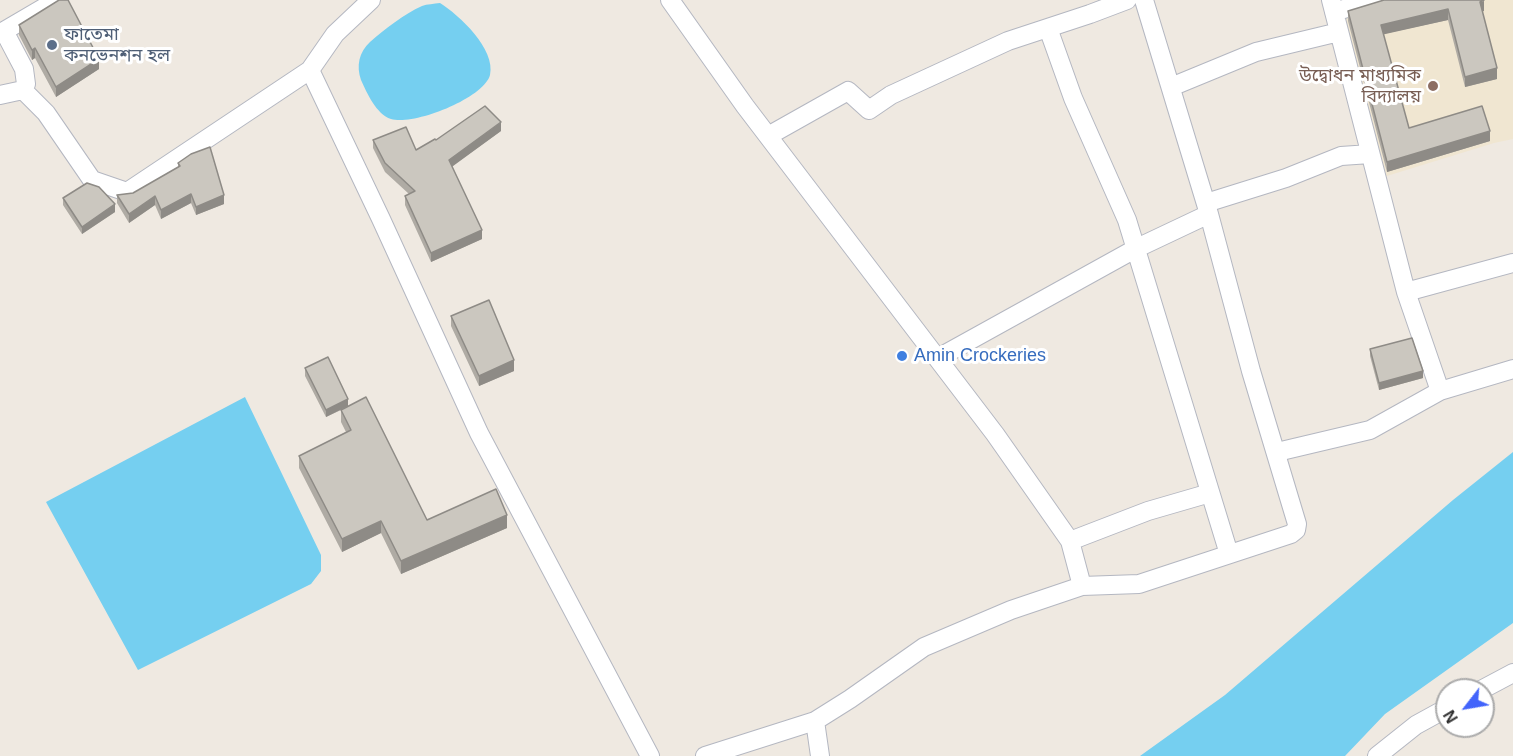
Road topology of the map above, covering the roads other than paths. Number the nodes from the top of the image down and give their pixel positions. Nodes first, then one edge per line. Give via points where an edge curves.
1 (57, 0) edge
2 (371, 0) edge
3 (669, 0) edge
4 (1127, 0) edge
5 (1144, 0) edge
6 (1374, 0) edge
7 (1332, 6) edge
8 (1048, 28) junction
9 (1339, 32) junction
10 (310, 70) junction
11 (1171, 87) junction
12 (23, 90) junction
13 (0, 95) edge
14 (768, 136) junction
15 (1370, 154) junction
16 (1208, 209) junction
17 (1135, 249) junction
18 (1513, 262) edge
19 (1406, 292) junction
20 (939, 358) junction
21 (1513, 369) edge
22 (1440, 391) junction
23 (1277, 452) junction
24 (1210, 493) junction
25 (1070, 541) junction
26 (1229, 554) junction
27 (1082, 586) junction
28 (1513, 673) edge
29 (1495, 683) edge
30 (1435, 715) edge
31 (815, 721) junction
32 (650, 756) edge
33 (705, 756) edge
34 (820, 756) edge
35 (1377, 756) edge

1 - 12 street via 4,31 24,69
2 - 10 street via 335,34
3 - 14 street
4 - 8 street
5 - 11 street
6 - 7 street
7 - 9 street
8 - 14 street via 1008,41 891,95 868,110 848,91
8 - 17 street via 1073,98 1127,220
9 - 11 street via 1256,52
9 - 15 street
10 - 12 street via 127,192 92,180 46,113
10 - 32 street via 479,433
11 - 16 street
12 - 13 street
14 - 20 street
15 - 16 street via 1341,156
15 - 19 street
16 - 17 street
16 - 23 street
17 - 20 street
17 - 24 street
18 - 19 street
19 - 22 street
20 - 25 street
21 - 22 street
22 - 23 street via 1370,430
23 - 26 street via 1296,530 1277,540
24 - 25 street via 1148,511
24 - 26 street
25 - 27 street
26 - 27 street via 1139,584
27 - 31 street via 1011,610 924,647
28 - 29 street
30 - 35 street
31 - 33 street
31 - 34 street

